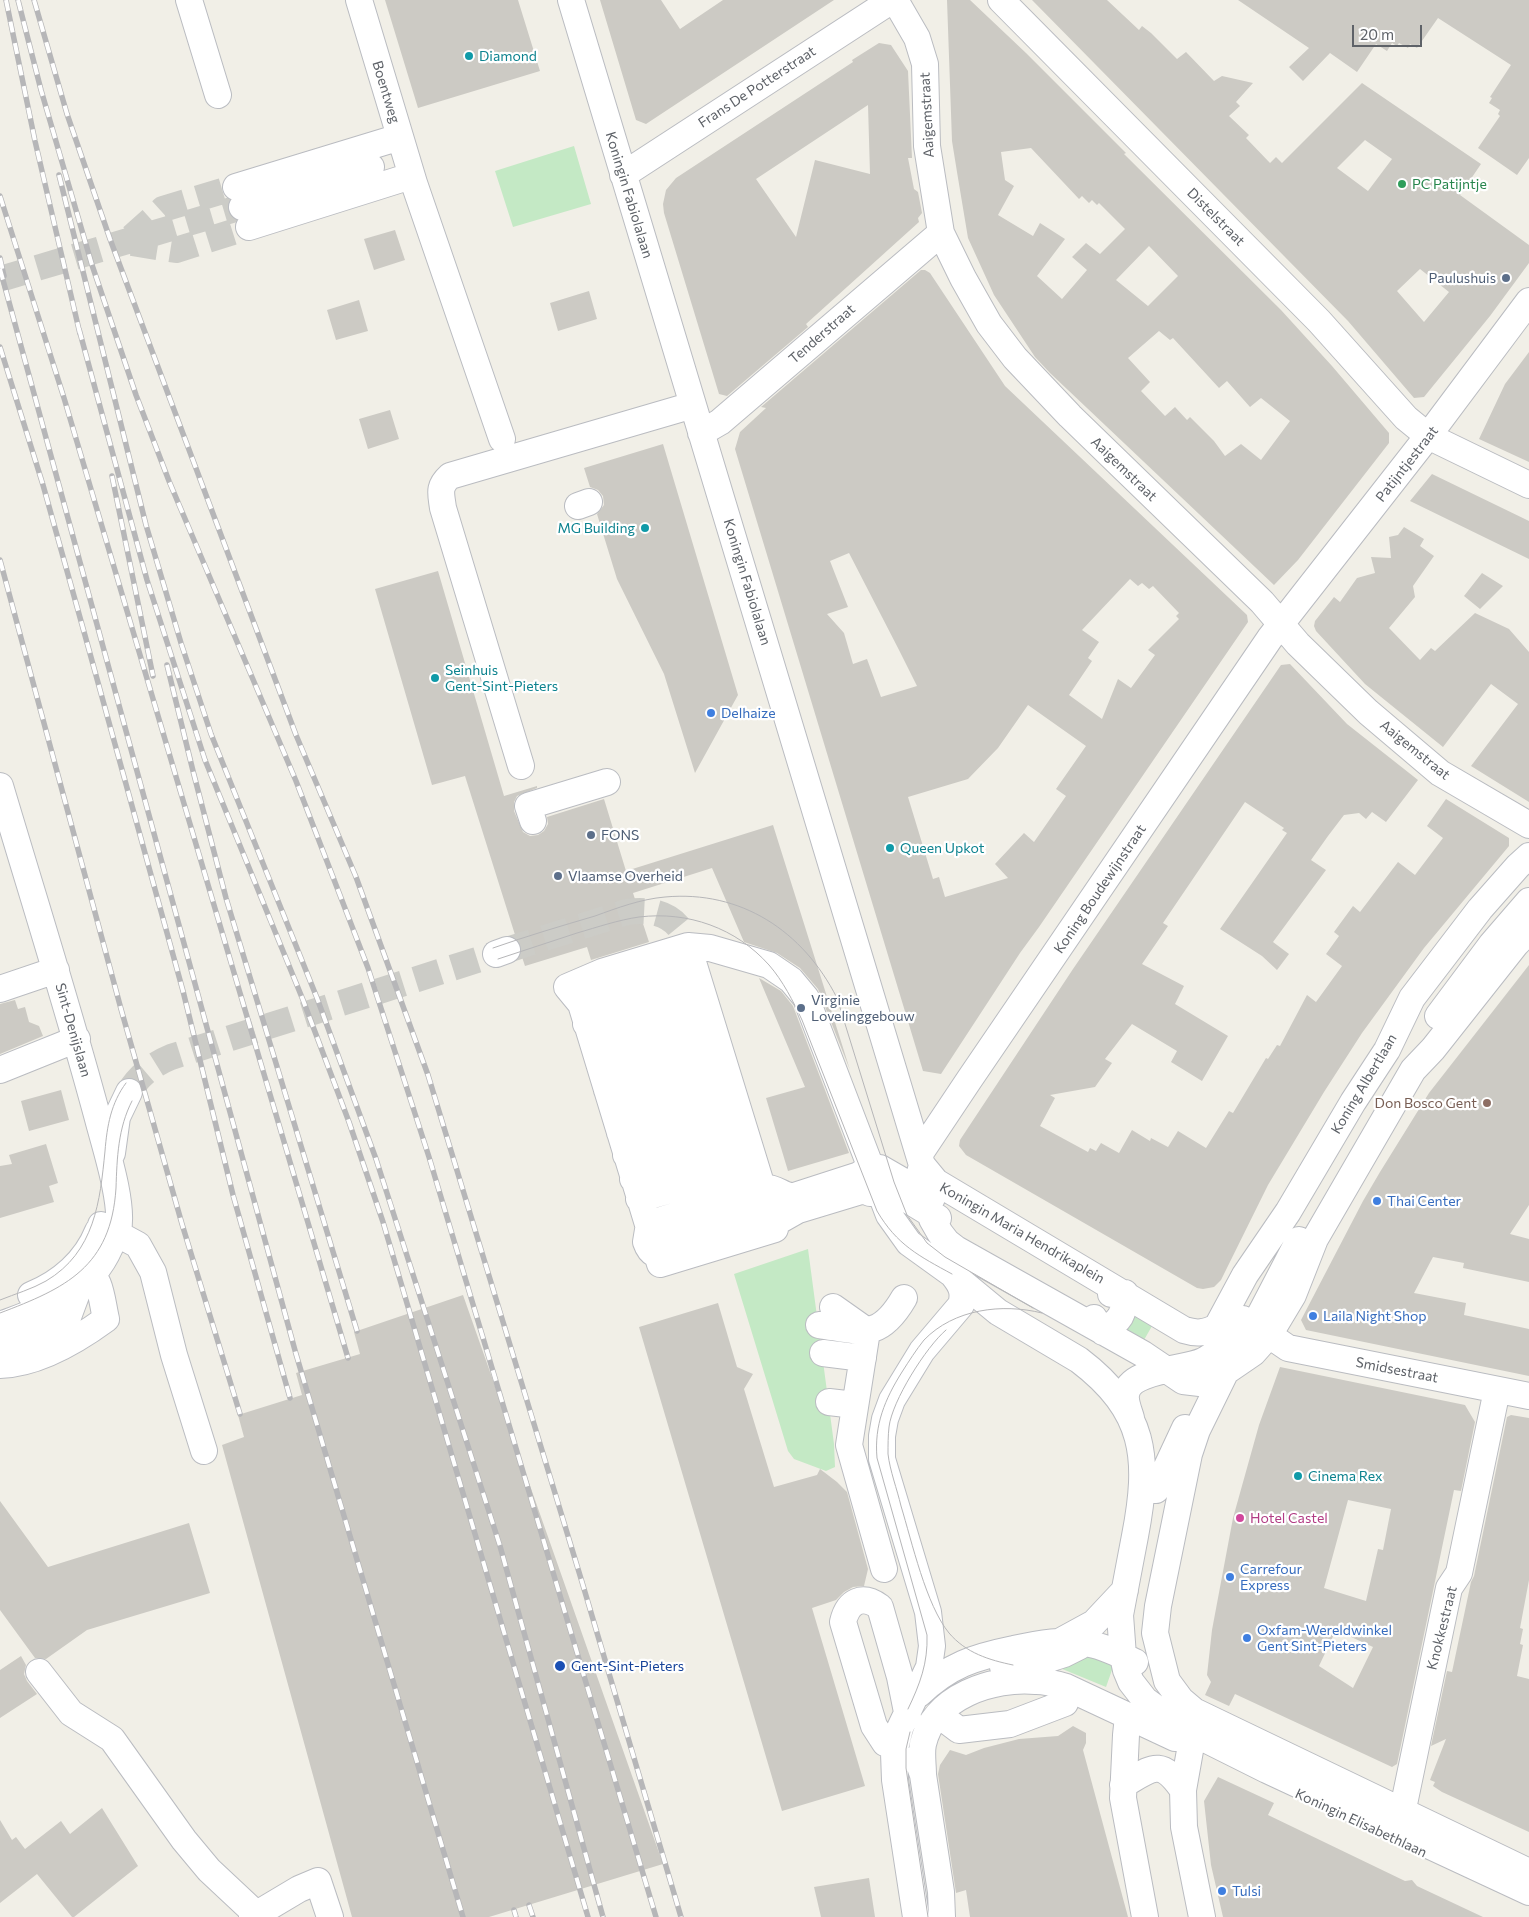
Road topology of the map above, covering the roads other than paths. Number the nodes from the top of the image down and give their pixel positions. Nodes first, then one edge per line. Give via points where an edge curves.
1 (190, 0) edge
2 (359, 0) edge
3 (571, 0) edge
4 (893, 0) edge
5 (1001, 0) edge
6 (218, 95) dead end
7 (400, 137) junction
8 (371, 167) dead end
9 (623, 175) junction
10 (413, 180) junction
11 (242, 207) junction
12 (941, 233) junction
13 (1529, 301) edge
14 (693, 405) junction
15 (702, 433) junction
16 (1428, 436) junction
17 (502, 438) dead end
18 (1529, 485) edge
19 (1282, 624) junction
20 (521, 766) dead end
21 (607, 782) dead end
22 (0, 786) edge
23 (533, 821) dead end
24 (1529, 825) edge
25 (1529, 856) edge
26 (1529, 882) edge
27 (1529, 901) edge
28 (1529, 931) edge
29 (56, 970) junction
30 (0, 989) edge
31 (584, 1014) junction
32 (77, 1040) junction
33 (0, 1070) edge
34 (728, 1078) junction
35 (129, 1092) tunnel mouth
36 (623, 1145) junction
37 (921, 1160) junction
38 (111, 1170) junction
39 (882, 1177) junction
40 (108, 1229) junction
41 (952, 1274) junction
42 (84, 1275) junction
43 (1125, 1293) junction
44 (904, 1298) dead end
45 (0, 1307) edge
46 (1043, 1314) junction
47 (826, 1316) dead end
48 (0, 1325) edge
49 (1218, 1326) joint
50 (867, 1331) junction
51 (1103, 1332) junction
52 (1269, 1335) junction
53 (0, 1345) edge
54 (823, 1353) dead end
55 (863, 1358) junction
56 (1104, 1362) junction
57 (0, 1366) edge
58 (1225, 1369) junction
59 (1174, 1376) junction
60 (1132, 1384) junction
61 (1497, 1390) junction
62 (1529, 1396) edge
63 (829, 1402) dead end
64 (856, 1405) junction
65 (1132, 1421) junction
66 (204, 1451) dead end
67 (1156, 1490) junction
68 (884, 1569) dead end
69 (1132, 1583) junction
70 (1120, 1615) junction
71 (1073, 1642) junction
72 (1130, 1660) junction
73 (39, 1672) dead end
74 (1065, 1703) dead end
75 (1188, 1705) junction
76 (939, 1715) junction
77 (1128, 1716) junction
78 (909, 1721) junction
79 (1235, 1742) dead end
80 (886, 1743) junction
81 (1191, 1745) junction
82 (923, 1775) junction
83 (1123, 1785) junction
84 (1183, 1790) junction
85 (1399, 1825) junction
86 (1529, 1872) edge
87 (1529, 1881) edge
88 (1529, 1892) edge
89 (1529, 1904) edge
90 (254, 1915) edge
91 (330, 1917) edge
92 (904, 1917) edge
93 (916, 1917) edge
94 (942, 1917) edge
95 (1146, 1917) edge
96 (1202, 1917) edge

1 - 6 street
2 - 7 street, Boentweg
3 - 9 street, Koningin Fabiolalaan
4 - 9 street, Frans De Potterstraat
4 - 12 street, Aaigemstraat via 917,38 925,64 927,146
5 - 16 street, Distelstraat via 1319,321 1406,418
7 - 10 street, Boentweg
7 - 11 street
8 - 11 street
9 - 14 street, Koningin Fabiolalaan
10 - 11 street
10 - 17 street, Boentweg
12 - 15 street, Tenderstraat via 720,422
12 - 19 street, Aaigemstraat via 989,324 1015,358
13 - 16 street, Patijntjestraat
14 - 15 street, Koningin Fabiolalaan
14 - 20 street via 450,476 443,483 440,493 443,508
15 - 37 street, Koningin Fabiolalaan
16 - 18 street, Distelstraat
16 - 19 street, Patijntjestraat
19 - 24 street, Aaigemstraat via 1298,644 1368,712 1440,773
19 - 37 street, Koning Boudewijnstraat via 968,1080
21 - 23 street via 528,806
22 - 29 street, Sint-Denijslaan
25 - 49 street, Koning Albertlaan via 1480,909 1412,998 1387,1050 1288,1212 1245,1275
26 - 59 street via 1426,1010 1334,1158 1239,1326 1223,1346 1203,1361 1181,1368
27 - 58 street via 1460,986 1402,1068 1306,1226 1251,1332
28 - 52 street via 1413,1070 1315,1239 1293,1295
29 - 30 street
29 - 32 street, Sint-Denijslaan
31 - 34 street
31 - 34 street via 567,987 602,972
31 - 36 street
32 - 33 street
32 - 38 street, Sint-Denijslaan
34 - 36 street
34 - 36 street
34 - 36 street
34 - 36 street
34 - 36 street
34 - 36 street via 660,1099
34 - 36 street via 775,1229 660,1264
34 - 41 street via 710,948 769,965 781,972 806,998 889,1215 909,1243
35 - 38 street via 117,1117
37 - 43 street, Koningin Maria Hendrikaplein via 936,1182 960,1198
37 - 51 street, Koningin Maria Hendrikaplein via 920,1176 930,1212 940,1233 956,1249
38 - 40 street, Sint-Denijslaan via 118,1209
39 - 39 street via 870,1167 859,1175 794,1196 767,1188 658,1221 648,1230 646,1242 653,1253 671,1256 775,1223 798,1210 864,1190 880,1191
39 - 43 street via 1094,1292
39 - 51 street via 1079,1302
40 - 42 street, Sint-Denijslaan via 106,1257
40 - 66 street via 138,1245 152,1272
41 - 46 street
41 - 56 street
41 - 65 street via 1007,1318 1090,1368 1118,1396
41 - 78 street via 962,1286 964,1296 961,1305 922,1351 892,1400 882,1436 882,1459 928,1612 932,1646 929,1667
42 - 45 street via 62,1278
42 - 48 street via 47,1307
42 - 53 street via 68,1317
42 - 57 street via 98,1284 106,1320 71,1342 29,1360
43 - 49 street, Koningin Maria Hendrikaplein via 1192,1333 1202,1333
43 - 51 street via 1123,1314
44 - 50 street via 889,1319 878,1328
46 - 56 street via 1070,1332
46 - 59 street via 1132,1364
47 - 50 street
50 - 55 street
51 - 59 street, Koningin Maria Hendrikaplein
52 - 58 street via 1253,1353
52 - 61 street, Smidsestraat via 1288,1348
54 - 55 street
55 - 64 street
56 - 60 street
58 - 59 street via 1200,1383
58 - 67 street via 1178,1441
58 - 75 street via 1189,1454 1155,1633 1167,1681
59 - 60 street
60 - 65 street via 1125,1397
60 - 67 street via 1154,1443
61 - 62 street, Smidsestraat
61 - 85 street, Knokkestraat via 1459,1573 1450,1588
63 - 64 street
64 - 68 street via 849,1445
65 - 69 street via 1140,1446 1143,1483
67 - 69 street
69 - 70 street via 1128,1602
69 - 71 street
69 - 72 street via 1134,1653
70 - 71 street via 1109,1626
70 - 72 street
71 - 72 street via 1109,1650
71 - 78 street via 1049,1660 998,1668 953,1684
72 - 75 street
72 - 79 street via 1173,1708 1200,1726
72 - 85 street via 1126,1670 1138,1693 1183,1728 1267,1770
73 - 90 street via 71,1713 112,1739 184,1840
74 - 76 street via 1010,1724 959,1730
75 - 85 street, Koningin Elisabethlaan
76 - 77 street via 946,1706 985,1686 1034,1680 1066,1687
76 - 82 street via 931,1723 923,1744
77 - 81 street
77 - 83 street
78 - 80 street via 894,1726
78 - 80 street via 880,1607 871,1600 862,1599 845,1613 842,1622 874,1726
78 - 82 street
78 - 93 street via 896,1741 894,1762
80 - 92 street via 883,1783
81 - 84 street
81 - 85 street, Koningin Elisabethlaan
82 - 94 street
83 - 84 street via 1160,1768 1168,1771
83 - 95 street
84 - 96 street via 1184,1827
85 - 86 street, Koningin Elisabethlaan
85 - 87 street
85 - 88 street
85 - 89 street, Koningin Elisabethlaan
90 - 91 street via 318,1881

